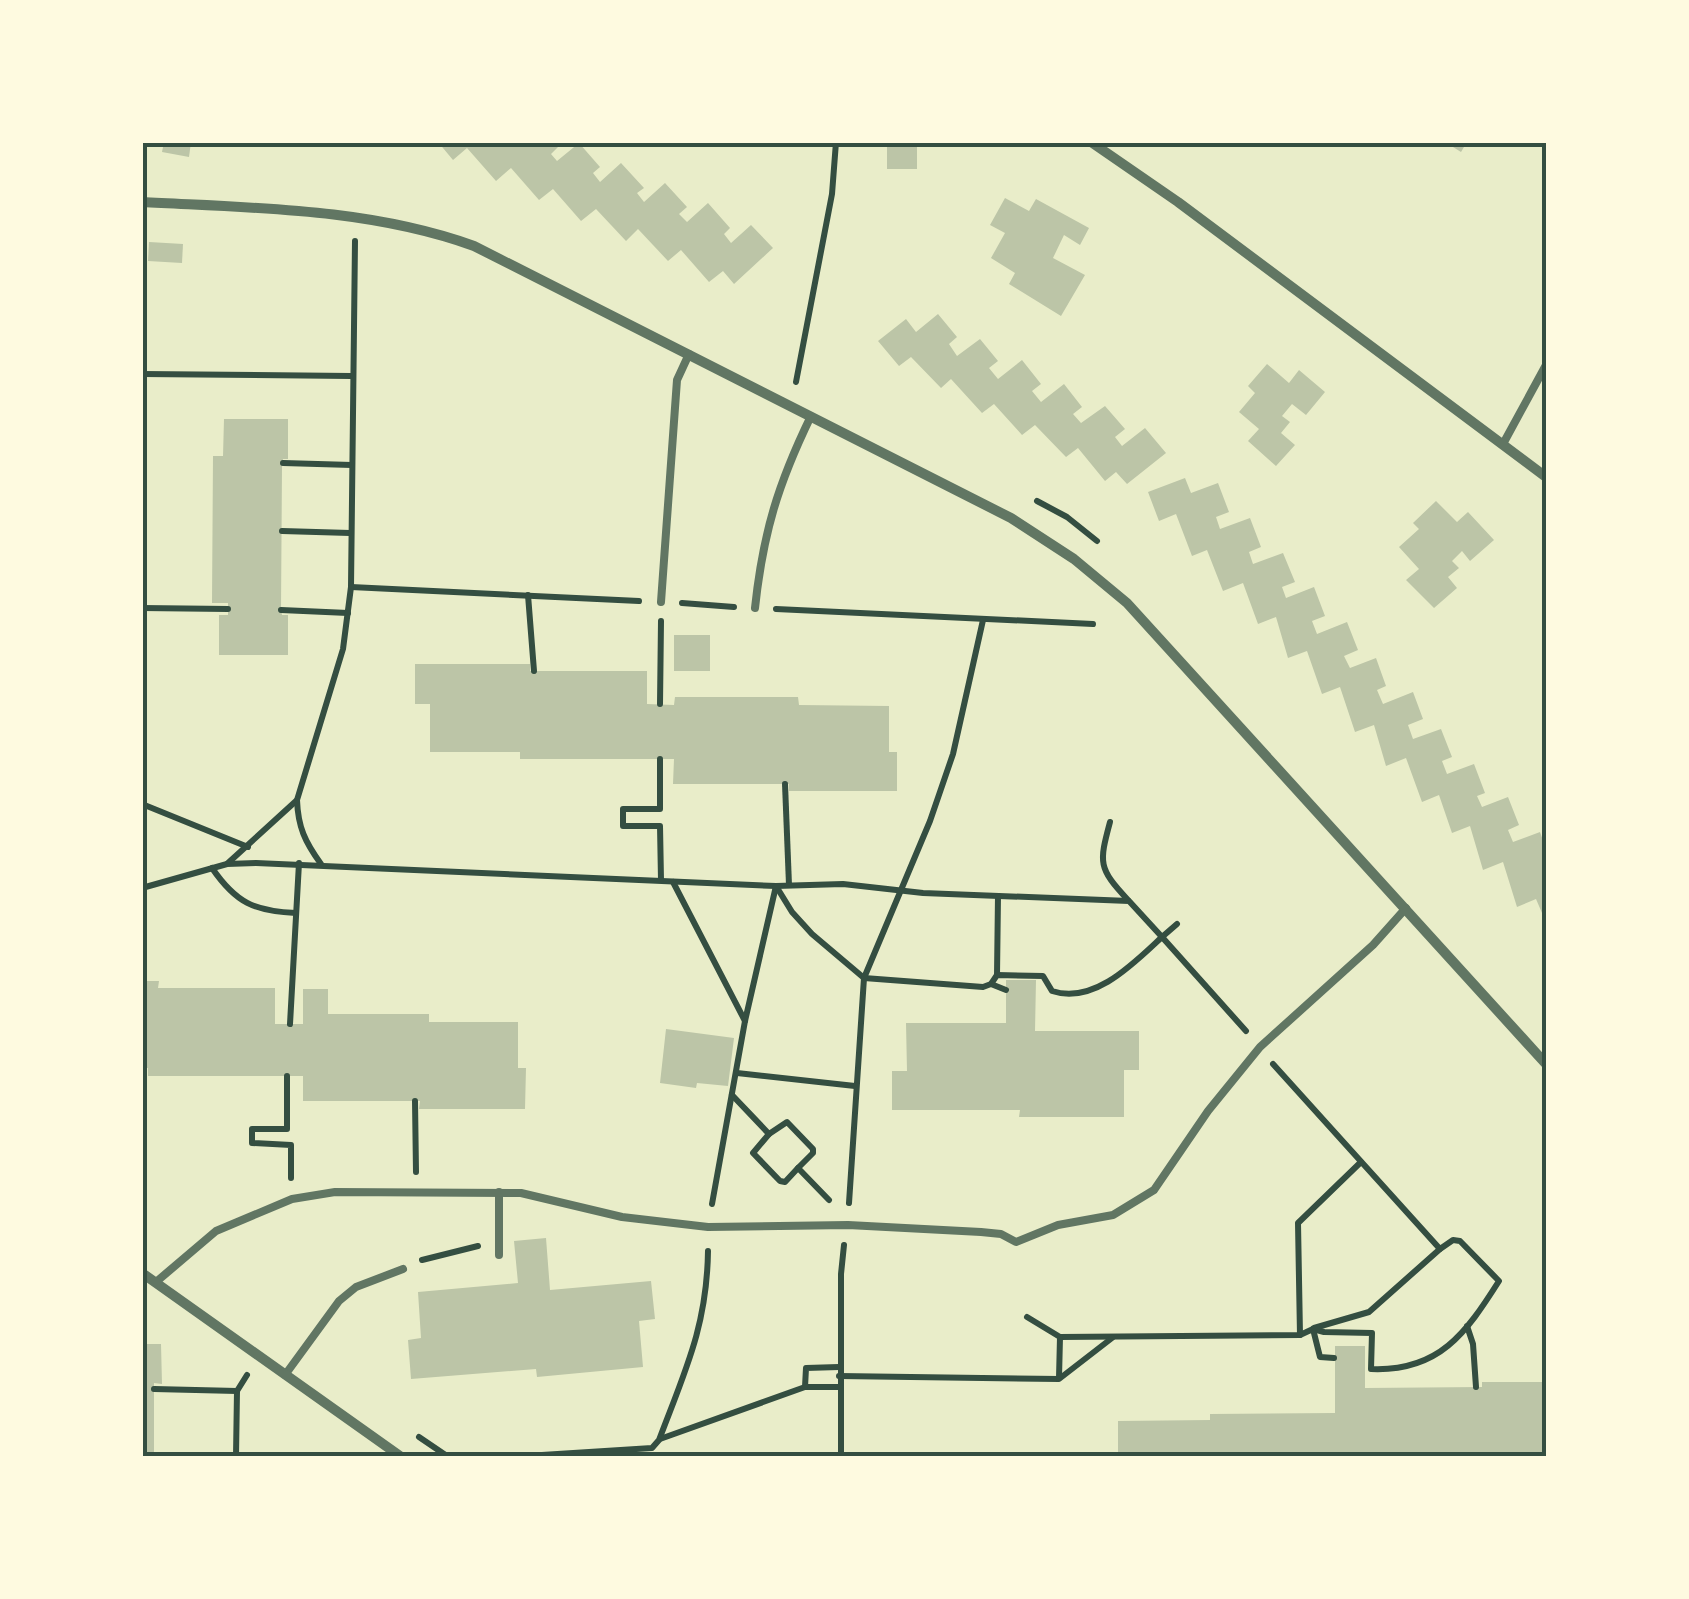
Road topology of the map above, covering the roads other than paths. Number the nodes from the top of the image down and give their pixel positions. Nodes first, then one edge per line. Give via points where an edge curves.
1 (1090, 142) edge
2 (142, 202) edge
3 (689, 354) junction
4 (1546, 365) edge
5 (811, 416) junction
6 (1502, 444) junction
7 (1546, 478) edge
8 (662, 602) road end
9 (755, 608) road end
10 (1407, 908) junction
11 (1546, 1064) edge
12 (499, 1192) junction
13 (499, 1255) dead end
14 (403, 1269) dead end
15 (142, 1272) edge
16 (156, 1282) junction
17 (285, 1376) junction
18 (400, 1456) edge

1 - 6 street
2 - 3 street via 411,226 474,246
3 - 5 street
3 - 8 lane via 676,380
4 - 6 lane
5 - 9 lane via 768,520
5 - 10 street via 1011,518 1074,559 1127,603
6 - 7 street
10 - 11 street
10 - 12 lane via 1260,1047 1154,1190 1113,1215 1058,1224 1016,1242 1001,1234 848,1225 708,1228
12 - 13 lane
12 - 16 lane via 334,1192 292,1200 216,1232
14 - 17 lane via 339,1301
15 - 16 street
16 - 17 street
17 - 18 street

